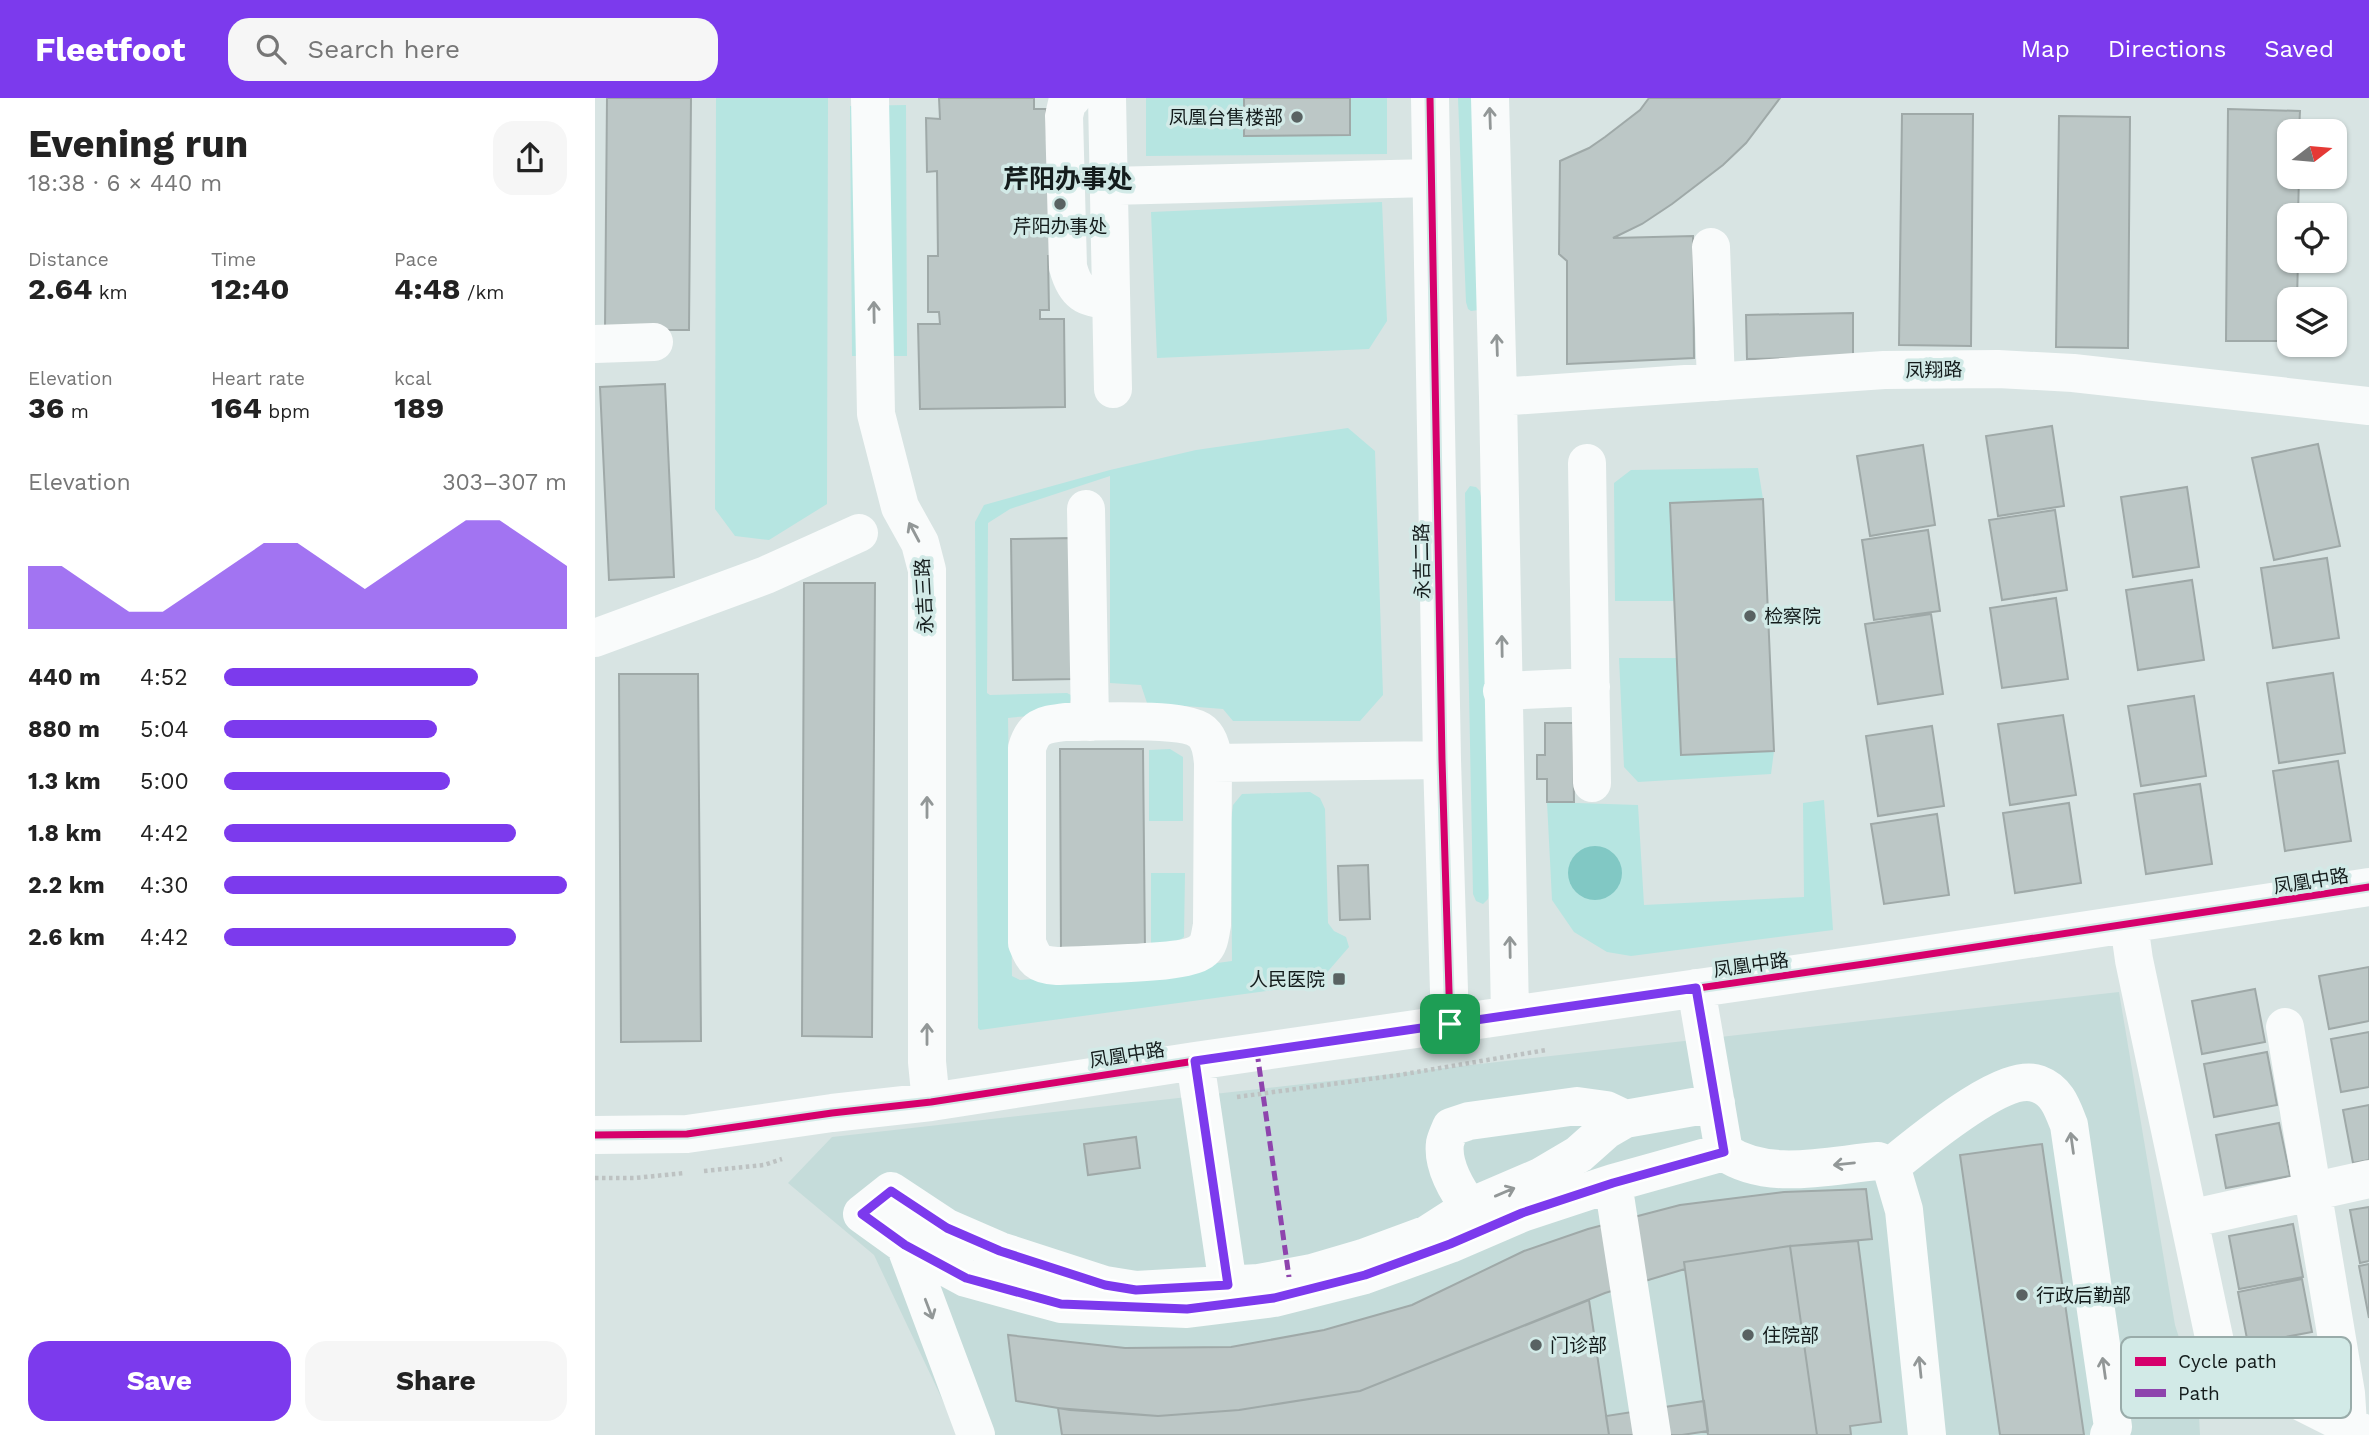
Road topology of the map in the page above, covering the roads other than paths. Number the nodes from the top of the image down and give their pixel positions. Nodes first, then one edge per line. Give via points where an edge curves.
1 (870, 98) edge
2 (1072, 98) edge
3 (1107, 98) edge
4 (1430, 98) edge
5 (1489, 98) edge
6 (1431, 178) junction
7 (1109, 186) junction
8 (1711, 247) dead end
9 (1111, 300) junction
10 (654, 342) dead end
11 (595, 344) edge
12 (1716, 382) junction
13 (1113, 389) dead end
14 (1498, 397) junction
15 (2369, 406) edge
16 (1587, 463) dead end
17 (1086, 509) dead end
18 (859, 533) dead end
19 (595, 638) edge
20 (1591, 687) junction
21 (1502, 691) junction
22 (1090, 722) junction
23 (1442, 760) junction
24 (1213, 763) junction
25 (1593, 783) dead end
26 (2369, 887) edge
27 (2129, 925) junction
28 (1696, 988) junction
29 (1510, 1015) junction
30 (1450, 1024) junction
31 (2285, 1027) dead end
32 (1195, 1061) junction
33 (931, 1102) junction
34 (1716, 1104) junction
35 (1625, 1119) junction
36 (595, 1135) edge
37 (1724, 1152) junction
38 (1891, 1166) junction
39 (2369, 1179) edge
40 (1613, 1183) junction
41 (2311, 1190) junction
42 (1470, 1207) junction
43 (2189, 1219) junction
44 (905, 1245) junction
45 (1244, 1284) junction
46 (2214, 1337) edge
47 (2336, 1337) edge
48 (2351, 1410) edge
49 (2333, 1418) edge
50 (2357, 1430) edge
51 (977, 1435) edge
52 (1652, 1435) edge
53 (1927, 1435) edge
54 (2109, 1435) edge

33 -> 1 street, 永吉三路 via 927,1048 927,570 920,543 901,507 876,414
2 - 9 street via 1064,116 1068,267 1080,291 1092,299
3 - 7 street
4 - 6 street, 永吉二路
14 -> 5 street
6 - 7 street
6 - 23 street, 永吉二路
7 - 9 street
8 - 12 street
9 - 13 street
10 - 11 street
12 - 14 street, 凤翔路
12 - 15 street, 凤翔路 via 1884,370 1998,369
21 -> 14 street
16 - 20 street
17 - 22 street
18 - 19 street via 766,575
20 - 21 street
20 - 25 street
29 -> 21 street
22 - 24 street via 1194,727 1208,740
22 - 24 street via 1036,729 1027,748 1027,943 1037,962 1045,965 1177,960 1202,953 1209,944 1212,925
23 - 24 street
23 - 30 street, 永吉二路
26 - 27 street, 凤凰中路
27 - 28 street, 凤凰中路
27 - 43 street
28 - 29 street, 凤凰中路
28 - 34 street
29 - 30 street, 凤凰中路
30 - 32 street, 凤凰中路
31 - 41 street
32 - 33 street, 凤凰中路
32 - 45 street
33 - 36 street, 凤凰中路 via 687,1134
34 - 35 street
34 - 37 street
42 -> 35 street via 1540,1177
35 - 42 street via 1607,1110 1577,1106 1451,1127 1445,1145 1449,1171
38 -> 37 street via 1878,1161 1780,1170 1736,1161
37 - 40 street
53 -> 38 street via 1904,1210
54 -> 38 street via 2113,1427 2071,1138 2059,1098 2037,1083 2008,1085 1969,1107
39 - 41 street
40 - 44 street via 1522,1213 1365,1275 1274,1298 1187,1309 1061,1304 966,1278
40 - 52 street
41 - 43 street
41 - 47 street
42 - 45 street via 1427,1234 1376,1253 1312,1273
43 - 46 street
44 - 45 street via 862,1214 891,1191 947,1228 1000,1251 1105,1285 1136,1290
44 -> 51 street
48 - 50 street
49 - 50 street

